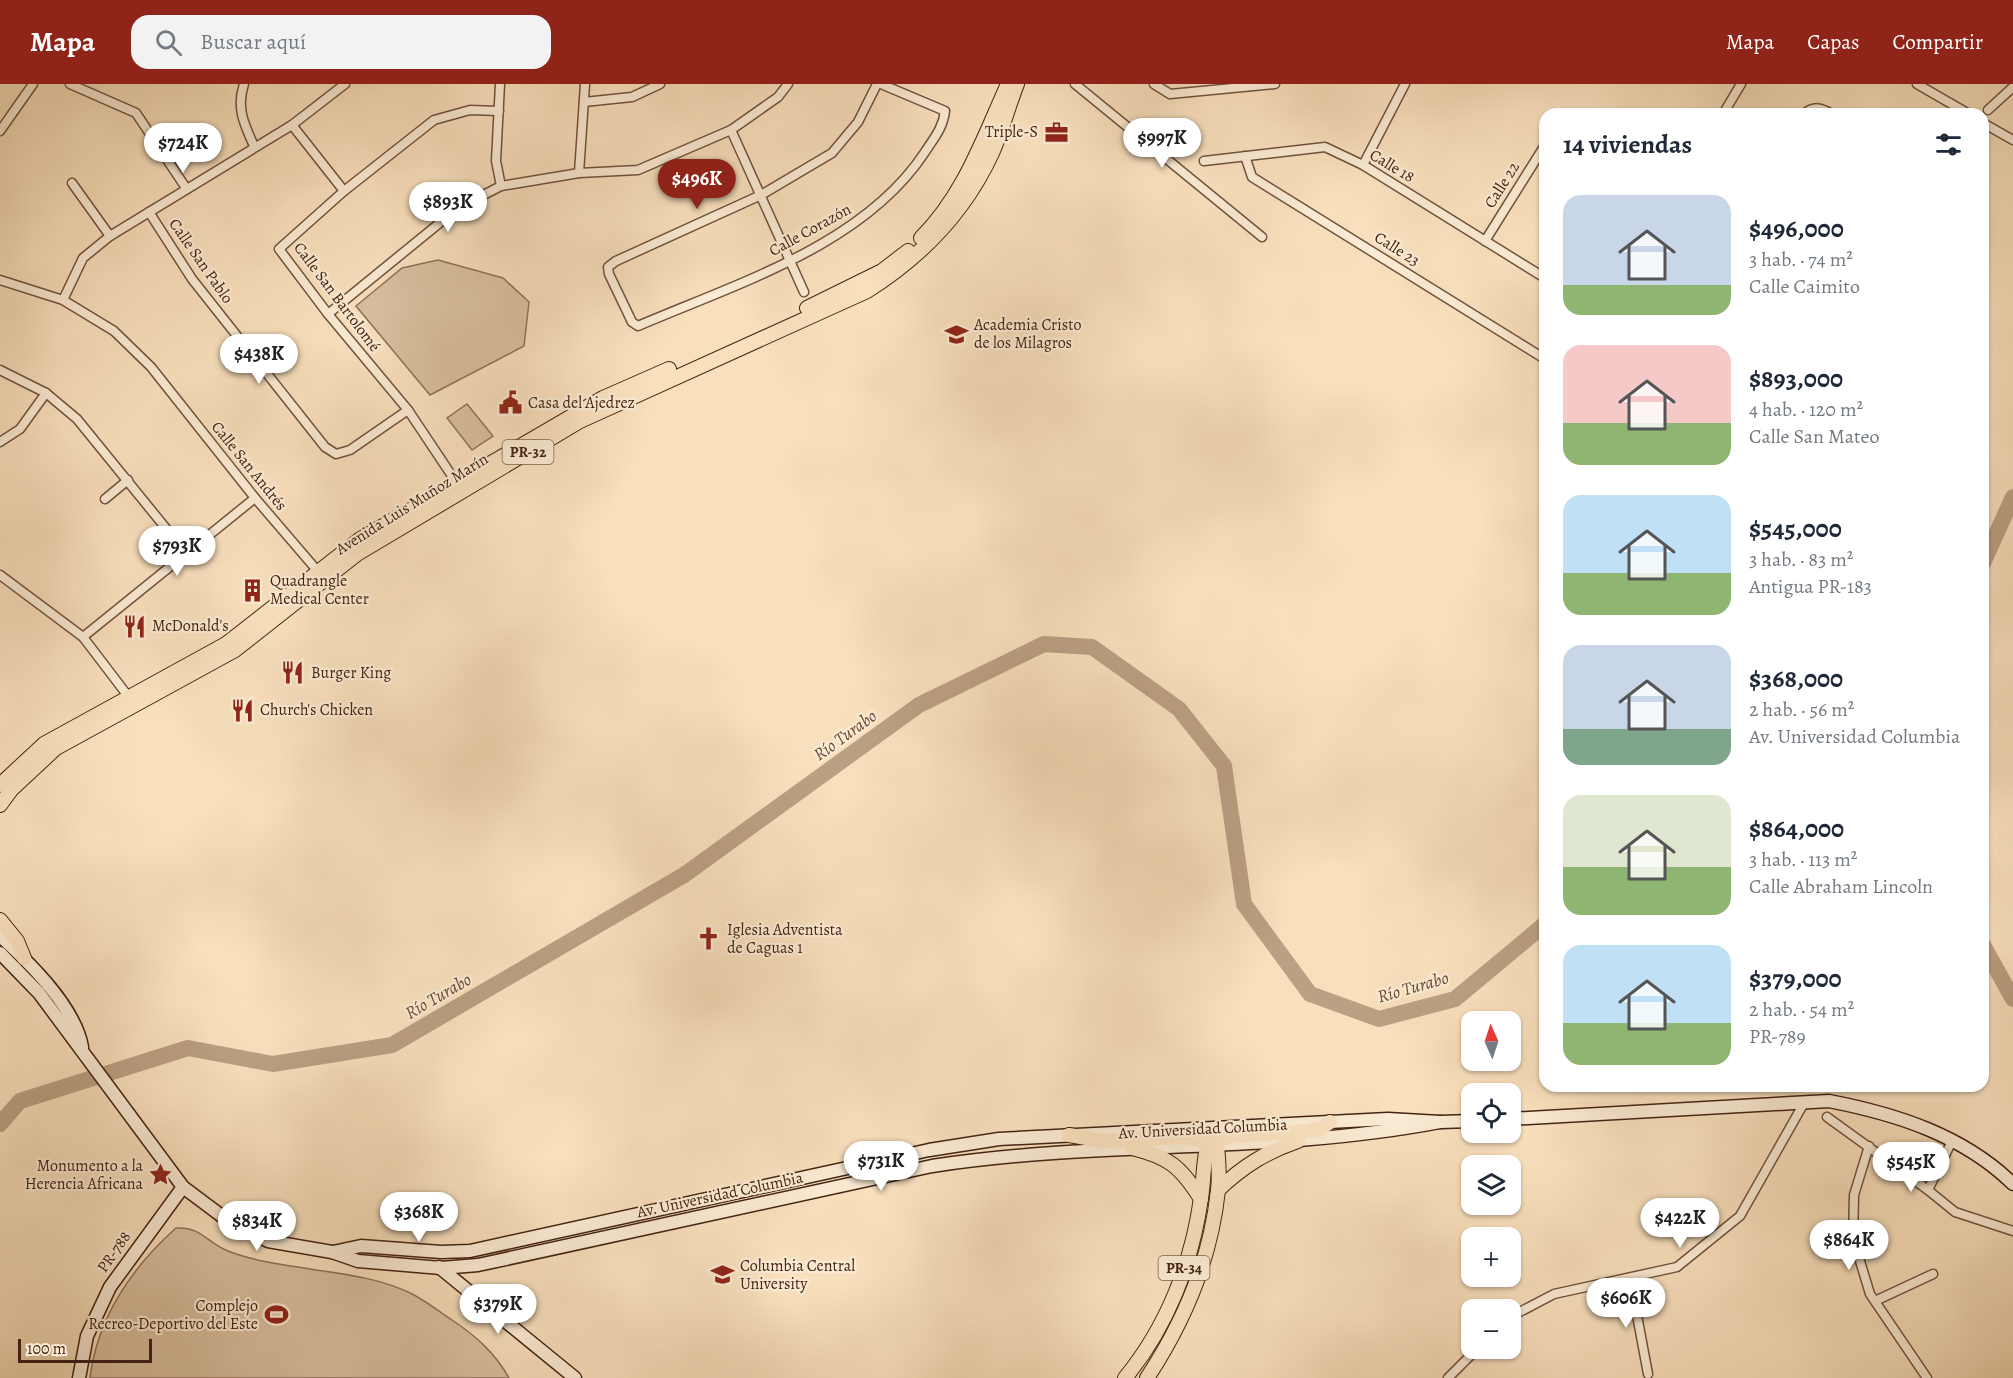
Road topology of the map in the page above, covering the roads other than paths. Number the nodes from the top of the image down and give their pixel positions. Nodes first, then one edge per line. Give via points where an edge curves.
1 (33, 84) edge
2 (70, 84) edge
3 (244, 84) edge
4 (345, 84) edge
5 (500, 84) edge
6 (585, 84) edge
7 (660, 84) edge
8 (788, 84) edge
9 (879, 84) edge
10 (1008, 84) edge
11 (1017, 84) edge
12 (1075, 84) edge
13 (1154, 84) edge
14 (1275, 84) edge
15 (1405, 84) edge
16 (1741, 84) edge
17 (1917, 84) edge
18 (1209, 87) edge
19 (2013, 87) edge
20 (584, 102) junction
21 (1727, 108) edge
22 (1959, 108) edge
23 (1989, 109) edge
24 (499, 111) junction
25 (292, 124) junction
26 (1989, 126) edge
27 (731, 130) junction
28 (0, 131) edge
29 (2013, 140) edge
30 (254, 146) junction
31 (1539, 155) edge
32 (1245, 156) junction
33 (1204, 161) dead end
34 (1363, 165) junction
35 (579, 173) junction
36 (72, 183) dead end
37 (501, 186) junction
38 (186, 188) junction
39 (344, 191) junction
40 (761, 195) junction
41 (149, 212) junction
42 (110, 237) junction
43 (1262, 237) dead end
44 (1485, 241) junction
45 (789, 260) junction
46 (1539, 273) edge
47 (0, 280) edge
48 (876, 280) junction
49 (804, 292) dead end
50 (63, 300) junction
51 (328, 314) junction
52 (1539, 355) edge
53 (0, 370) edge
54 (46, 393) junction
55 (408, 410) junction
56 (0, 442) edge
57 (128, 480) junction
58 (459, 486) junction
59 (255, 498) junction
60 (105, 500) dead end
61 (186, 553) junction
62 (0, 575) edge
63 (321, 575) junction
64 (83, 637) junction
65 (131, 700) junction
66 (0, 785) edge
67 (0, 805) edge
68 (0, 920) edge
69 (0, 936) edge
70 (0, 953) edge
71 (24, 958) junction
72 (83, 1052) junction
73 (1804, 1103) junction
74 (1827, 1117) dead end
75 (1521, 1118) edge
76 (1461, 1121) edge
77 (1330, 1122) junction
78 (1440, 1122) junction
79 (1069, 1135) junction
80 (1299, 1141) junction
81 (1952, 1141) junction
82 (1212, 1144) junction
83 (1869, 1146) junction
84 (1132, 1148) junction
85 (2013, 1185) edge
86 (183, 1187) junction
87 (1218, 1190) junction
88 (1928, 1190) junction
89 (1201, 1199) junction
90 (682, 1204) junction
91 (685, 1220) junction
92 (558, 1231) junction
93 (2013, 1232) edge
94 (380, 1248) junction
95 (332, 1252) junction
96 (478, 1265) junction
97 (441, 1268) junction
98 (1933, 1274) dead end
99 (1630, 1278) junction
100 (466, 1290) junction
101 (1875, 1301) junction
102 (1521, 1311) edge
103 (1467, 1359) edge
104 (1648, 1374) dead end
105 (78, 1378) edge
106 (574, 1378) edge
107 (1125, 1378) edge
108 (1147, 1378) edge
109 (1448, 1378) edge
110 (1927, 1378) edge

1 - 28 street
2 - 38 street via 136,112
3 - 30 street via 239,100 242,120
4 - 25 street
5 - 24 street
6 - 20 street
7 - 20 street via 632,97
8 - 27 street via 778,97
9 - 40 street via 858,122 832,153
9 - 45 street, Calle Corazón via 945,111 943,125 910,175 879,207 844,232
10 - 48 main road, Avenida Luis Muñoz Marín / PR-32 via 969,174 952,201
11 - 48 main road, Avenida Luis Muñoz Marín / PR-32 via 992,153 970,194 918,254
12 - 43 street
13 - 18 street via 1170,94
14 - 18 street
15 - 34 street
16 - 21 street
17 - 22 street
19 - 23 street
20 - 35 street
24 - 37 street via 496,161
24 - 39 street, Calle San Bartolomé via 470,110 434,120
25 - 30 street
25 - 39 street
26 - 29 street
27 - 35 street via 638,170
27 - 40 street
30 - 38 street
31 - 44 street, Calle 22
32 - 33 street, Calle 18
32 - 34 street, Calle 18 via 1325,147
32 - 52 street, Calle 23 via 1252,177
34 - 44 street, Calle 18
35 - 37 street
36 - 42 street
37 - 51 street via 458,208
38 - 41 street
39 - 51 street, Calle San Bartolomé via 279,249
40 - 45 street
40 - 45 street, Calle Corazón via 616,261 608,267 609,274 632,322 638,326
41 - 42 street
41 - 55 street, Calle San Pablo via 192,279 325,447 336,454 350,450
42 - 50 street via 83,258
44 - 46 street, Calle 18
45 - 49 street
47 - 50 street, Calle San Andrés
48 - 58 main road, Avenida Luis Muñoz Marín / PR-32 via 725,350 627,392 603,398
50 - 59 street, Calle San Andrés via 114,331 151,367
51 - 55 street, Calle San Bartolomé
53 - 54 street
54 - 56 street via 20,429
54 - 57 street via 77,419
55 - 58 street, Calle San Bartolomé
57 - 60 street
57 - 61 street
58 - 63 main road, Avenida Luis Muñoz Marín / PR-32 via 359,540
59 - 61 street
59 - 63 street, Calle San Andrés
61 - 64 street
62 - 64 street
63 - 65 main road, Avenida Luis Muñoz Marín / PR-32 via 226,644
64 - 65 street
65 - 66 main road, Avenida Luis Muñoz Marín / PR-32 via 44,744
65 - 67 main road, Avenida Luis Muñoz Marín / PR-32 via 41,759
68 - 71 main road via 17,941
69 - 71 main road, Av. Universidad Columbia
70 - 72 main road, Av. Universidad Columbia via 39,993
71 - 72 main road, Av. Universidad Columbia via 79,1030
72 - 86 main road, Av. Universidad Columbia
73 - 75 main road
73 - 81 main road via 1828,1101 1879,1111 1914,1122
73 - 99 street via 1740,1216 1677,1267
74 - 83 street
76 - 78 main road, Av. Universidad Columbia
77 - 78 main road, Av. Universidad Columbia
77 - 79 main road, Av. Universidad Columbia
77 - 82 main road via 1320,1129 1235,1136
78 - 80 main road, Av. Universidad Columbia
79 - 82 main road via 1094,1140 1185,1137
79 - 90 main road, Av. Universidad Columbia via 999,1139 929,1150
80 - 82 main road, Av. Universidad Columbia
80 - 87 main road via 1269,1151 1242,1167
81 - 85 main road via 2003,1174
81 - 88 street
82 - 84 main road, Av. Universidad Columbia
82 - 87 main road, PR-34
82 - 89 main road, PR-34
83 - 88 street
83 - 101 street via 1854,1195 1853,1238
84 - 89 main road via 1155,1154 1179,1167
84 - 91 main road, Av. Universidad Columbia via 1000,1155
86 - 95 main road, Av. Universidad Columbia via 227,1220 268,1241
86 - 105 main road, PR-788 / PR-788 via 110,1287 87,1336
87 - 108 main road, PR-34 via 1194,1291 1170,1344
88 - 93 street via 1955,1212
89 - 107 main road, PR-34 via 1192,1245 1175,1295 1158,1330
90 - 91 main road
90 - 92 main road, Av. Universidad Columbia
91 - 96 main road, Av. Universidad Columbia
92 - 94 main road, Av. Universidad Columbia via 470,1251
92 - 97 main road via 534,1242 458,1258
94 - 95 main road, Av. Universidad Columbia via 361,1246
94 - 97 main road via 396,1255 426,1259
95 - 97 main road, Av. Universidad Columbia via 358,1261
96 - 97 main road, Av. Universidad Columbia
96 - 100 main road
97 - 100 main road
98 - 101 street
99 - 102 street via 1554,1294
99 - 104 street
100 - 106 main road
101 - 110 street
103 - 109 street

